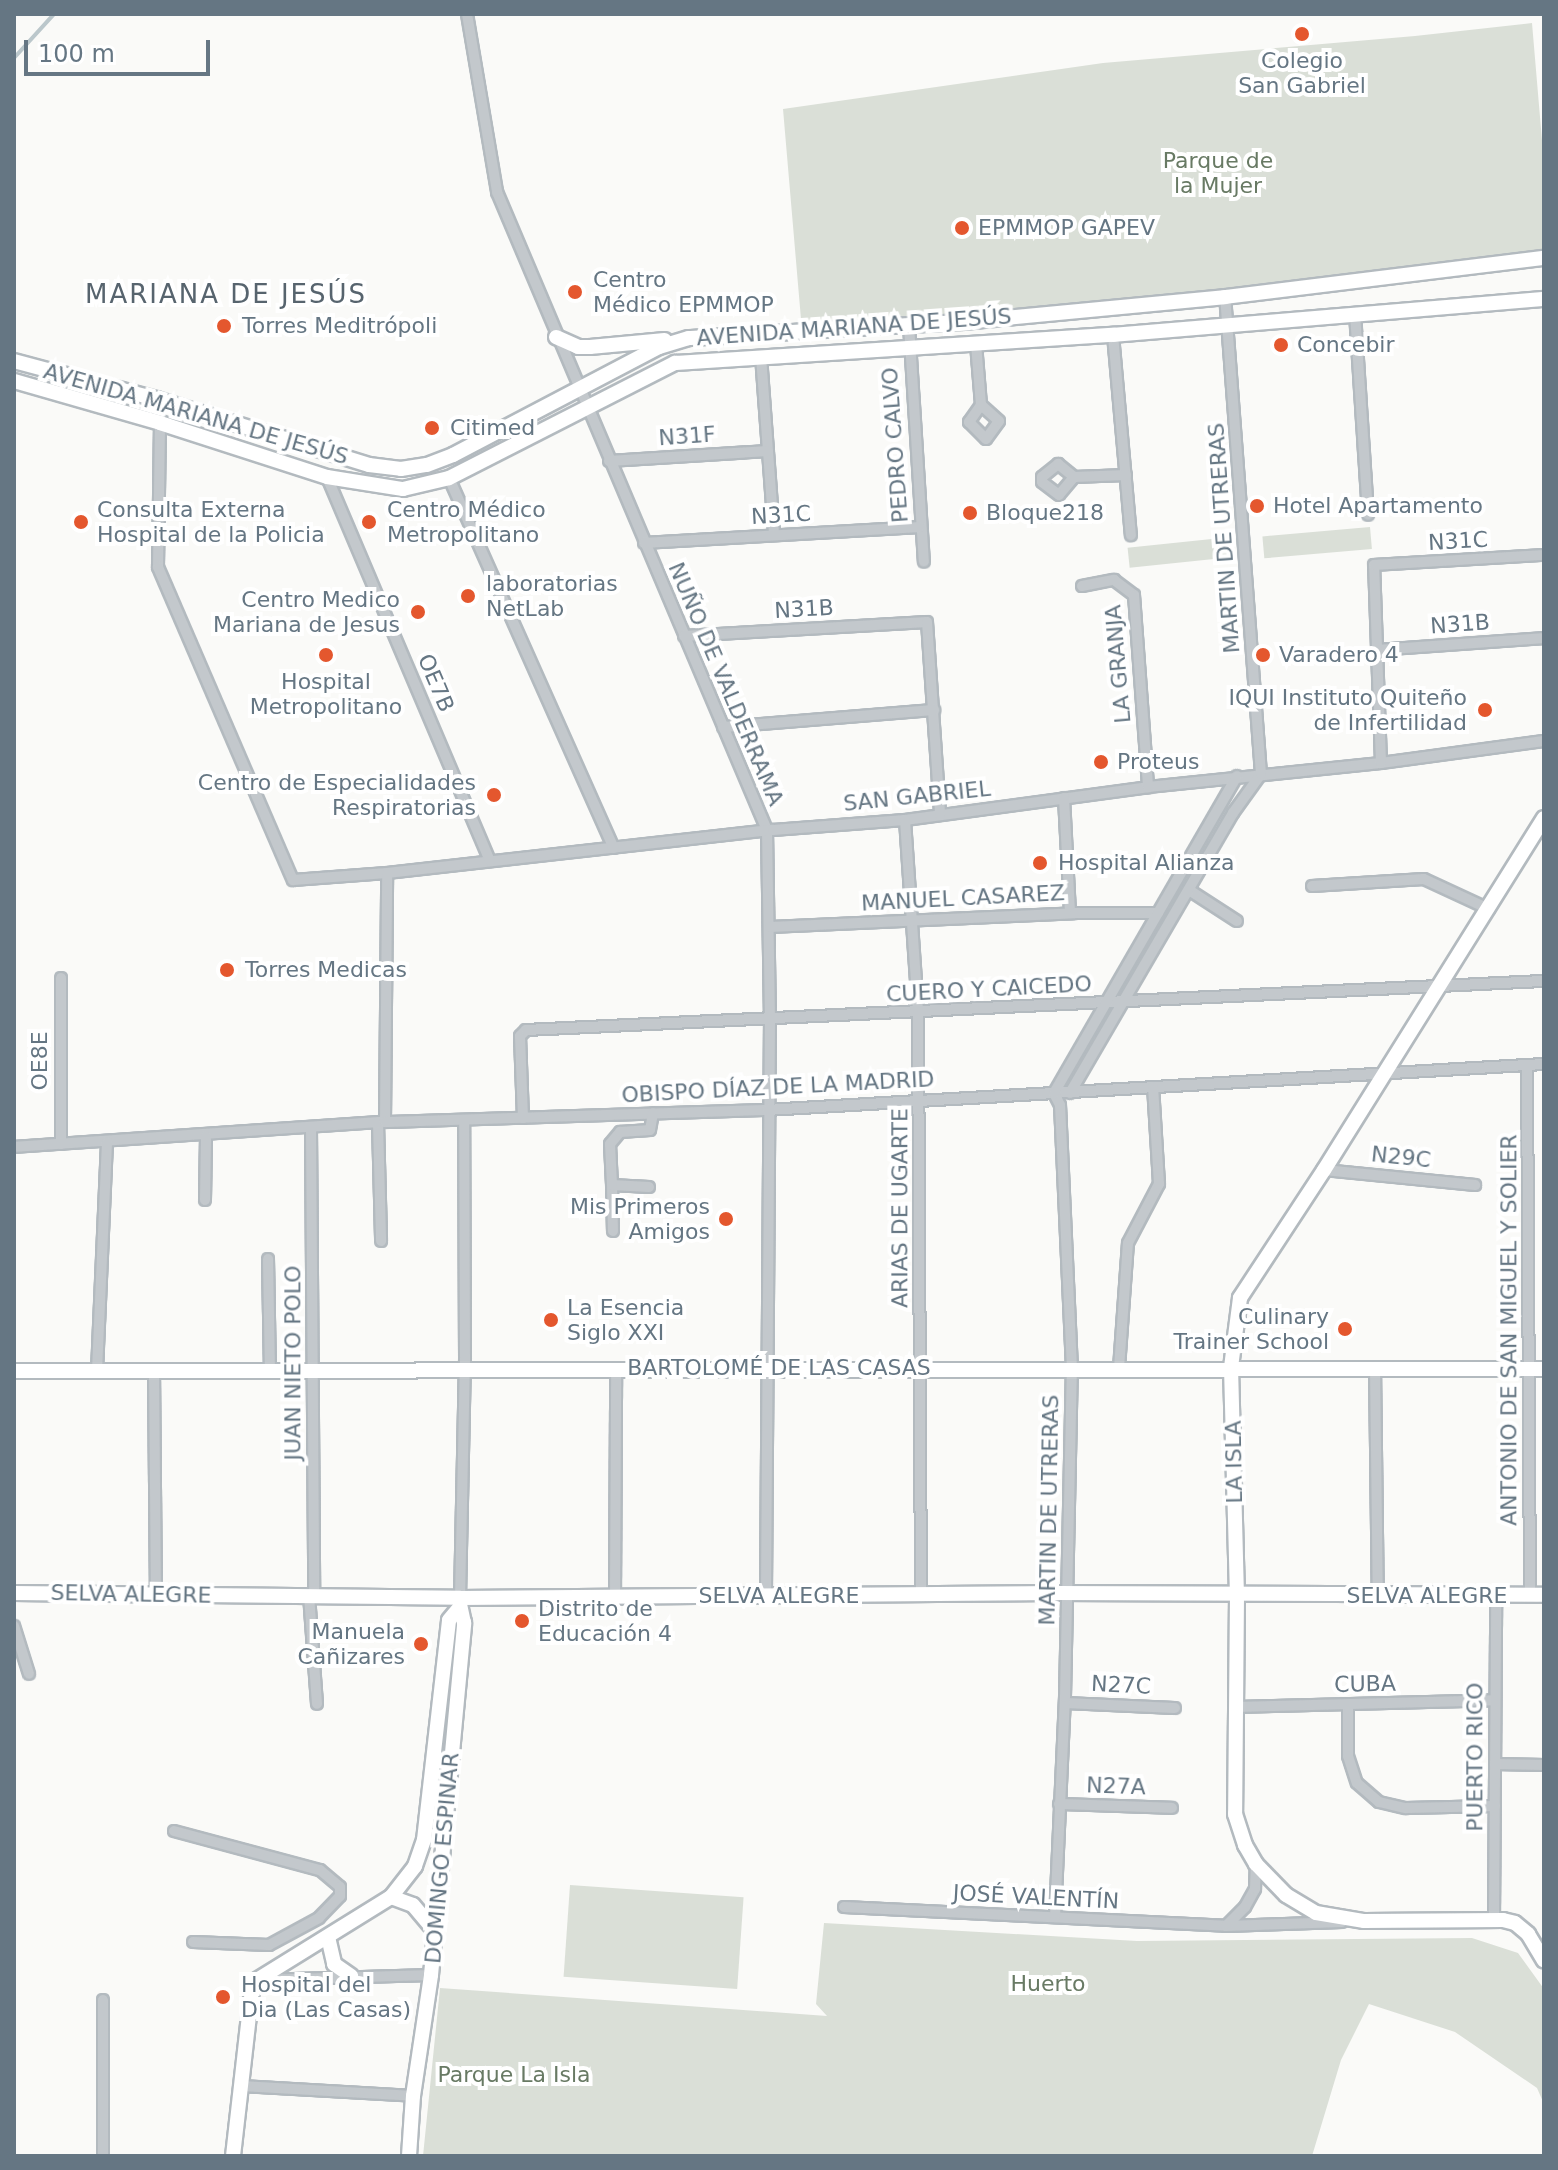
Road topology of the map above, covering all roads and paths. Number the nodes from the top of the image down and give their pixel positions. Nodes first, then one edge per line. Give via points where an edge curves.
1 (467, 14) edge
2 (1544, 258) edge
3 (1225, 297) junction
4 (1544, 299) edge
5 (1355, 313) junction
6 (962, 322) junction
7 (909, 325) junction
8 (1228, 325) junction
9 (1113, 335) junction
10 (556, 337) junction
11 (689, 338) junction
12 (970, 344) junction
13 (909, 347) junction
14 (761, 356) junction
15 (14, 361) edge
16 (14, 381) edge
17 (577, 387) junction
18 (156, 399) junction
19 (585, 405) junction
20 (981, 405) dead end
21 (160, 423) junction
22 (768, 451) junction
23 (609, 461) junction
24 (1126, 475) junction
25 (327, 477) junction
26 (1074, 477) dead end
27 (449, 478) junction
28 (1368, 515) dead end
29 (920, 527) junction
30 (774, 535) junction
31 (1131, 535) dead end
32 (644, 543) junction
33 (1544, 555) edge
34 (924, 562) dead end
35 (1082, 586) dead end
36 (684, 636) junction
37 (1544, 638) edge
38 (1378, 650) junction
39 (934, 710) junction
40 (723, 727) junction
41 (1544, 741) edge
42 (1381, 763) junction
43 (1261, 774) junction
44 (1237, 776) junction
45 (1148, 787) junction
46 (1064, 798) junction
47 (940, 815) junction
48 (1544, 818) edge
49 (905, 820) junction
50 (767, 830) junction
51 (614, 848) junction
52 (490, 861) junction
53 (387, 873) junction
54 (1312, 886) dead end
55 (1189, 890) junction
56 (1489, 909) junction
57 (1070, 913) junction
58 (1158, 913) junction
59 (913, 921) junction
60 (1237, 921) dead end
61 (770, 927) junction
62 (61, 978) dead end
63 (1544, 981) edge
64 (1440, 986) junction
65 (1124, 1001) junction
66 (1106, 1003) junction
67 (918, 1013) junction
68 (770, 1018) junction
69 (1544, 1064) edge
70 (1527, 1065) junction
71 (1384, 1073) junction
72 (1153, 1087) junction
73 (1071, 1091) junction
74 (1054, 1093) junction
75 (919, 1100) junction
76 (1060, 1103) junction
77 (767, 1110) junction
78 (653, 1113) junction
79 (523, 1118) junction
80 (464, 1120) junction
81 (382, 1123) junction
82 (311, 1129) junction
83 (206, 1136) junction
84 (107, 1142) junction
85 (61, 1144) junction
86 (14, 1147) edge
87 (1324, 1170) junction
88 (612, 1185) junction
89 (1475, 1185) dead end
90 (649, 1187) dead end
91 (205, 1200) dead end
92 (613, 1231) dead end
93 (381, 1241) dead end
94 (268, 1259) dead end
95 (1231, 1367) junction
96 (1375, 1367) junction
97 (464, 1368) junction
98 (616, 1368) junction
99 (767, 1368) junction
100 (921, 1368) junction
101 (1119, 1368) junction
102 (313, 1369) junction
103 (1072, 1369) junction
104 (1538, 1369) edge
105 (154, 1370) junction
106 (270, 1370) junction
107 (14, 1371) edge
108 (97, 1371) junction
109 (14, 1593) edge
110 (156, 1594) junction
111 (1067, 1594) junction
112 (312, 1595) junction
113 (766, 1595) junction
114 (1537, 1595) edge
115 (615, 1596) junction
116 (921, 1596) junction
117 (1237, 1596) junction
118 (1496, 1596) junction
119 (1378, 1597) junction
120 (460, 1603) junction
121 (14, 1626) edge
122 (29, 1674) dead end
123 (1495, 1700) junction
124 (1065, 1703) junction
125 (317, 1704) dead end
126 (1348, 1705) junction
127 (1235, 1707) junction
128 (1175, 1708) dead end
129 (1495, 1764) junction
130 (1544, 1765) edge
131 (1059, 1804) junction
132 (1495, 1806) junction
133 (1172, 1808) dead end
134 (174, 1831) dead end
135 (1256, 1864) junction
136 (391, 1897) junction
137 (844, 1907) dead end
138 (1055, 1917) junction
139 (319, 1918) junction
140 (1494, 1918) junction
141 (1364, 1921) junction
142 (1226, 1926) junction
143 (434, 1930) junction
144 (328, 1937) junction
145 (193, 1942) dead end
146 (1544, 1961) edge
147 (431, 1975) junction
148 (351, 1976) junction
149 (257, 1980) junction
150 (103, 2000) dead end
151 (242, 2086) junction
152 (413, 2096) junction
153 (103, 2156) edge
154 (233, 2156) edge
155 (409, 2156) edge

1 - 10 street, NUÑO DE VALDERRAMA via 497,192
2 - 3 street, AVENIDA MARIANA DE JESÚS
3 - 6 street, AVENIDA MARIANA DE JESÚS
3 - 8 street, MARTIN DE UTRERAS
4 - 5 street, AVENIDA MARIANA DE JESÚS
5 - 8 street, AVENIDA MARIANA DE JESÚS
5 - 28 street
6 - 7 street, AVENIDA MARIANA DE JESÚS
6 - 12 street
7 - 11 street, AVENIDA MARIANA DE JESÚS
7 - 13 street, PEDRO CALVO
8 - 9 street, AVENIDA MARIANA DE JESÚS
8 - 43 street, MARTIN DE UTRERAS
9 - 12 street, AVENIDA MARIANA DE JESÚS
9 - 24 street
10 - 11 street via 578,347
10 - 17 street, NUÑO DE VALDERRAMA
11 - 17 street, AVENIDA MARIANA DE JESÚS
12 - 13 street, AVENIDA MARIANA DE JESÚS
12 - 20 street
13 - 14 street, AVENIDA MARIANA DE JESÚS
13 - 29 street, PEDRO CALVO
14 - 19 street, AVENIDA MARIANA DE JESÚS via 675,363
14 - 22 street
15 - 18 street, AVENIDA MARIANA DE JESÚS
16 - 21 street, AVENIDA MARIANA DE JESÚS
17 - 18 street, AVENIDA MARIANA DE JESÚS via 453,455 401,469 338,456
17 - 19 street, NUÑO DE VALDERRAMA
18 - 21 street
19 - 23 street, NUÑO DE VALDERRAMA
19 - 27 street, AVENIDA MARIANA DE JESÚS
21 - 25 street, AVENIDA MARIANA DE JESÚS
21 - 53 street, SAN GABRIEL via 158,567 293,880
22 - 23 street, N31F
22 - 30 street
23 - 32 street, NUÑO DE VALDERRAMA
24 - 26 street
24 - 31 street
25 - 27 street, AVENIDA MARIANA DE JESÚS via 403,489
25 - 52 street, OE7B
27 - 51 street
29 - 30 street, N31C
29 - 34 street, PEDRO CALVO
30 - 32 street, N31C
32 - 36 street, NUÑO DE VALDERRAMA
33 - 38 street, N31C via 1374,565
35 - 45 street, LA GRANJA via 1114,580 1134,595
36 - 39 street, N31B via 927,622
36 - 40 street, NUÑO DE VALDERRAMA
37 - 38 street, N31B
38 - 42 street
39 - 40 street
39 - 47 street
40 - 50 street, NUÑO DE VALDERRAMA
41 - 42 street, SAN GABRIEL
42 - 43 street, SAN GABRIEL
43 - 44 street, SAN GABRIEL
43 - 55 street
44 - 45 street, SAN GABRIEL
44 - 58 street
45 - 46 street, SAN GABRIEL
46 - 47 street, SAN GABRIEL
46 - 57 street
47 - 49 street, SAN GABRIEL
48 - 56 street, LA ISLA
49 - 50 street, SAN GABRIEL
49 - 59 street, ARIAS DE UGARTE
50 - 51 street, SAN GABRIEL
50 - 61 street, NUÑO DE VALDERRAMA
51 - 52 street, SAN GABRIEL
52 - 53 street, SAN GABRIEL
53 - 81 street
54 - 56 street via 1430,880
55 - 60 street
55 - 65 street
56 - 64 street, LA ISLA
57 - 58 street, MANUEL CASAREZ
57 - 59 street, MANUEL CASAREZ
58 - 66 street
59 - 61 street, MANUEL CASAREZ
59 - 67 street, ARIAS DE UGARTE
61 - 68 street, NUÑO DE VALDERRAMA
62 - 85 street, OE8E
63 - 64 street, CUERO Y CAICEDO
64 - 65 street, CUERO Y CAICEDO
64 - 71 street, LA ISLA
65 - 66 street, CUERO Y CAICEDO
65 - 73 street
66 - 67 street, CUERO Y CAICEDO
66 - 74 street
67 - 68 street, CUERO Y CAICEDO
67 - 75 street, ARIAS DE UGARTE
68 - 77 street, NUÑO DE VALDERRAMA
68 - 79 street, CUERO Y CAICEDO via 524,1031
69 - 70 street, OBISPO DÍAZ DE LA MADRID
70 - 71 street, OBISPO DÍAZ DE LA MADRID
70 - 104 street, ANTONIO DE SAN MIGUEL Y SOLIER
71 - 72 street, OBISPO DÍAZ DE LA MADRID
71 - 87 street, LA ISLA
72 - 73 street, OBISPO DÍAZ DE LA MADRID
72 - 101 street via 1159,1184 1128,1243
73 - 74 street, OBISPO DÍAZ DE LA MADRID
73 - 76 street
74 - 75 street, OBISPO DÍAZ DE LA MADRID
74 - 76 street, MARTIN DE UTRERAS
75 - 77 street, OBISPO DÍAZ DE LA MADRID
75 - 100 street, ARIAS DE UGARTE
76 - 103 street, MARTIN DE UTRERAS
77 - 78 street, OBISPO DÍAZ DE LA MADRID
77 - 99 street, NUÑO DE VALDERRAMA
78 - 79 street, OBISPO DÍAZ DE LA MADRID
78 - 88 street via 650,1130 613,1137
79 - 80 street, OBISPO DÍAZ DE LA MADRID
80 - 81 street, OBISPO DÍAZ DE LA MADRID
80 - 97 street, DOMINGO ESPINAR
81 - 82 street, OBISPO DÍAZ DE LA MADRID
81 - 93 street
82 - 83 street, OBISPO DÍAZ DE LA MADRID
82 - 102 street, JUAN NIETO POLO
83 - 84 street, OBISPO DÍAZ DE LA MADRID
83 - 91 street
84 - 85 street, OBISPO DÍAZ DE LA MADRID
84 - 108 street
85 - 86 street, OBISPO DÍAZ DE LA MADRID
87 - 89 street, N29C
87 - 95 street, LA ISLA via 1237,1303
88 - 90 street
88 - 92 street
94 - 106 street
95 - 96 street, BARTOLOMÉ DE LAS CASAS
95 - 101 street, BARTOLOMÉ DE LAS CASAS
95 - 117 street, LA ISLA
96 - 104 street, BARTOLOMÉ DE LAS CASAS
96 - 119 street
97 - 98 street, BARTOLOMÉ DE LAS CASAS
97 - 102 street, BARTOLOMÉ DE LAS CASAS
97 - 120 street, DOMINGO ESPINAR
98 - 99 street, BARTOLOMÉ DE LAS CASAS
98 - 115 street
99 - 100 street, BARTOLOMÉ DE LAS CASAS
99 - 113 street, NUÑO DE VALDERRAMA
100 - 103 street, BARTOLOMÉ DE LAS CASAS
100 - 116 street, ARIAS DE UGARTE
101 - 103 street, BARTOLOMÉ DE LAS CASAS
102 - 106 street, BARTOLOMÉ DE LAS CASAS
102 - 112 street, JUAN NIETO POLO
103 - 111 street, MARTIN DE UTRERAS
104 - 114 street, ANTONIO DE SAN MIGUEL Y SOLIER
105 - 106 street, BARTOLOMÉ DE LAS CASAS
105 - 108 street, BARTOLOMÉ DE LAS CASAS
105 - 110 street
107 - 108 street, BARTOLOMÉ DE LAS CASAS
109 - 110 street, SELVA ALEGRE
110 - 112 street, SELVA ALEGRE
111 - 116 street, SELVA ALEGRE
111 - 117 street, SELVA ALEGRE
111 - 124 street, MARTIN DE UTRERAS
112 - 120 street, SELVA ALEGRE
112 - 125 street, JUAN NIETO POLO
113 - 115 street, SELVA ALEGRE
113 - 116 street, SELVA ALEGRE
114 - 118 street, SELVA ALEGRE
115 - 120 street, SELVA ALEGRE
117 - 119 street, SELVA ALEGRE
117 - 127 street, LA ISLA
118 - 119 street, SELVA ALEGRE
118 - 123 street, PUERTO RICO
120 - 136 street, DOMINGO ESPINAR via 449,1620 424,1840 415,1866
120 - 143 street, DOMINGO ESPINAR via 464,1623
121 - 122 street
123 - 126 street, CUBA
123 - 129 street, PUERTO RICO
124 - 128 street, N27C
124 - 131 street, MARTIN DE UTRERAS
126 - 127 street, CUBA
126 - 132 street via 1348,1756 1357,1783 1379,1802 1406,1808
127 - 135 street, LA ISLA via 1235,1814
129 - 130 street
129 - 132 street, PUERTO RICO
131 - 133 street, N27A
131 - 138 street, MARTIN DE UTRERAS
132 - 140 street, PUERTO RICO
134 - 139 street via 320,1870 336,1880 340,1896
135 - 141 street, LA ISLA via 1286,1895 1316,1913
135 - 142 street via 1255,1889
136 - 143 street via 413,1905
136 - 144 street, DOMINGO ESPINAR
137 - 138 street, JOSÉ VALENTÍN
138 - 142 street, JOSÉ VALENTÍN
139 - 144 street
139 - 145 street via 263,1946
140 - 141 street, LA ISLA
140 - 146 street, LA ISLA via 1515,1923 1528,1934
141 - 142 street, JOSÉ VALENTÍN
143 - 147 street, DOMINGO ESPINAR
144 - 148 street via 334,1964
144 - 149 street, DOMINGO ESPINAR
147 - 148 street
147 - 152 street, DOMINGO ESPINAR
148 - 149 street
149 - 151 street
150 - 153 street
151 - 152 street
151 - 154 street
152 - 155 street, DOMINGO ESPINAR

